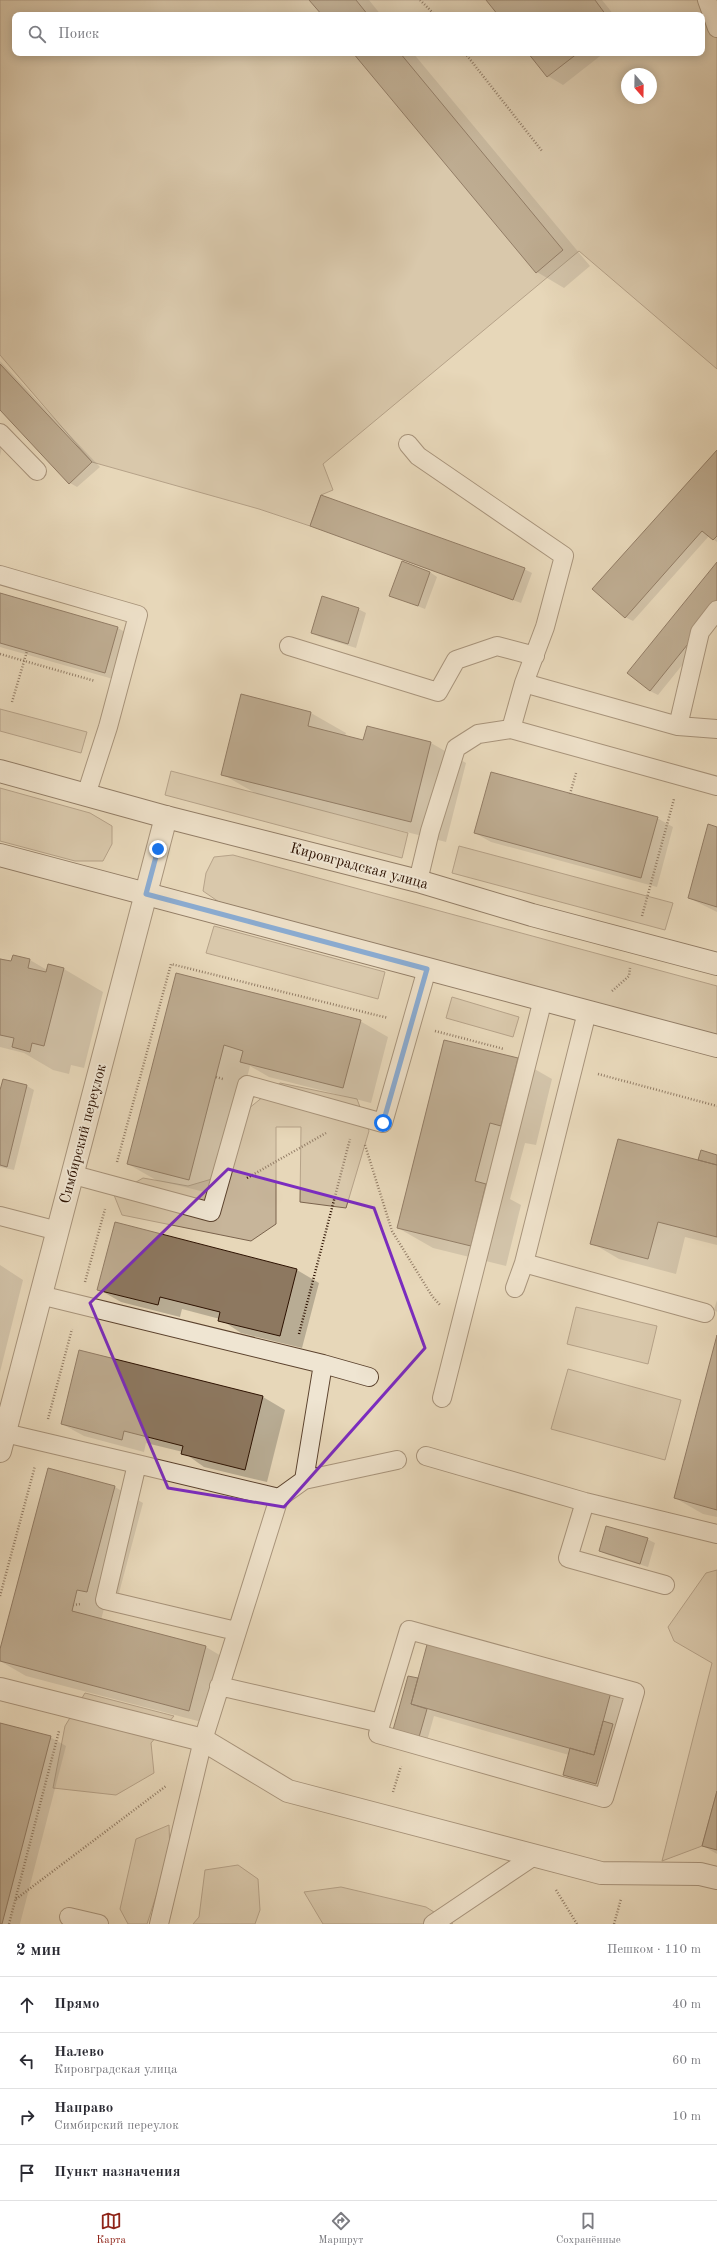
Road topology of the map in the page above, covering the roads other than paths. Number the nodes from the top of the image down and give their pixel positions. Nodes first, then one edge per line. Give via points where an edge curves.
1 (707, 0) edge
2 (717, 28) edge
3 (0, 434) edge
4 (408, 444) dead end
5 (36, 471) dead end
6 (0, 575) edge
7 (717, 610) edge
8 (289, 646) dead end
9 (536, 656) junction
10 (524, 683) junction
11 (678, 726) junction
12 (511, 728) junction
13 (717, 729) edge
14 (0, 771) edge
15 (717, 786) edge
16 (86, 795) junction
17 (166, 817) junction
18 (0, 855) edge
19 (418, 881) junction
20 (146, 894) junction
21 (717, 964) edge
22 (427, 969) junction
23 (543, 999) junction
24 (587, 1012) junction
25 (717, 1046) edge
26 (74, 1176) junction
27 (0, 1216) edge
28 (58, 1231) junction
29 (524, 1264) junction
30 (516, 1288) dead end
31 (40, 1295) junction
32 (705, 1313) dead end
33 (323, 1364) junction
34 (369, 1377) dead end
35 (442, 1398) dead end
36 (2, 1442) edge
37 (426, 1456) dead end
38 (398, 1460) dead end
39 (137, 1464) junction
40 (304, 1480) junction
41 (279, 1498) junction
42 (585, 1502) junction
43 (717, 1534) edge
44 (665, 1586) dead end
45 (236, 1631) junction
46 (219, 1686) junction
47 (0, 1690) edge
48 (381, 1723) junction
49 (203, 1740) junction
50 (534, 1856) junction
51 (717, 1878) edge
52 (69, 1917) dead end
53 (99, 1924) edge
54 (159, 1924) edge
55 (433, 1924) edge

1 - 2 lane
3 - 5 lane
4 - 9 lane via 418,456 564,556
6 - 16 lane via 138,615
7 - 11 lane via 700,632
8 - 9 lane via 438,692 456,660 497,646
9 - 10 lane
10 - 11 lane
10 - 12 lane
11 - 13 lane
12 - 15 lane
12 - 19 lane via 478,734 456,748 430,831
14 - 16 main road, Кировградская улица
16 - 17 main road, Кировградская улица
17 - 19 main road, Кировградская улица
17 - 20 main road, Симбирский переулок
18 - 20 main road
19 - 21 main road, Кировградская улица
20 - 22 main road
20 - 26 main road, Симбирский переулок
22 - 23 main road
22 - 26 lane via 383,1123 247,1085 211,1212
23 - 24 main road
23 - 35 lane
24 - 25 main road
24 - 29 lane
26 - 28 main road, Симбирский переулок
27 - 28 lane
28 - 31 main road, Симбирский переулок
29 - 30 lane
29 - 32 lane
31 - 33 lane
31 - 36 main road, Симбирский переулок
33 - 34 lane
33 - 40 lane
36 - 39 lane
37 - 42 lane
38 - 40 lane
39 - 41 lane
39 - 45 lane via 105,1600
40 - 41 lane
41 - 45 lane
42 - 43 lane
42 - 44 lane via 568,1558
45 - 46 lane
46 - 48 lane
46 - 49 lane
47 - 49 main road
48 - 48 lane via 409,1630 635,1692 604,1798 378,1734
49 - 50 main road via 288,1791
49 - 54 lane
50 - 51 main road via 601,1873 700,1874
50 - 55 lane
52 - 53 lane

